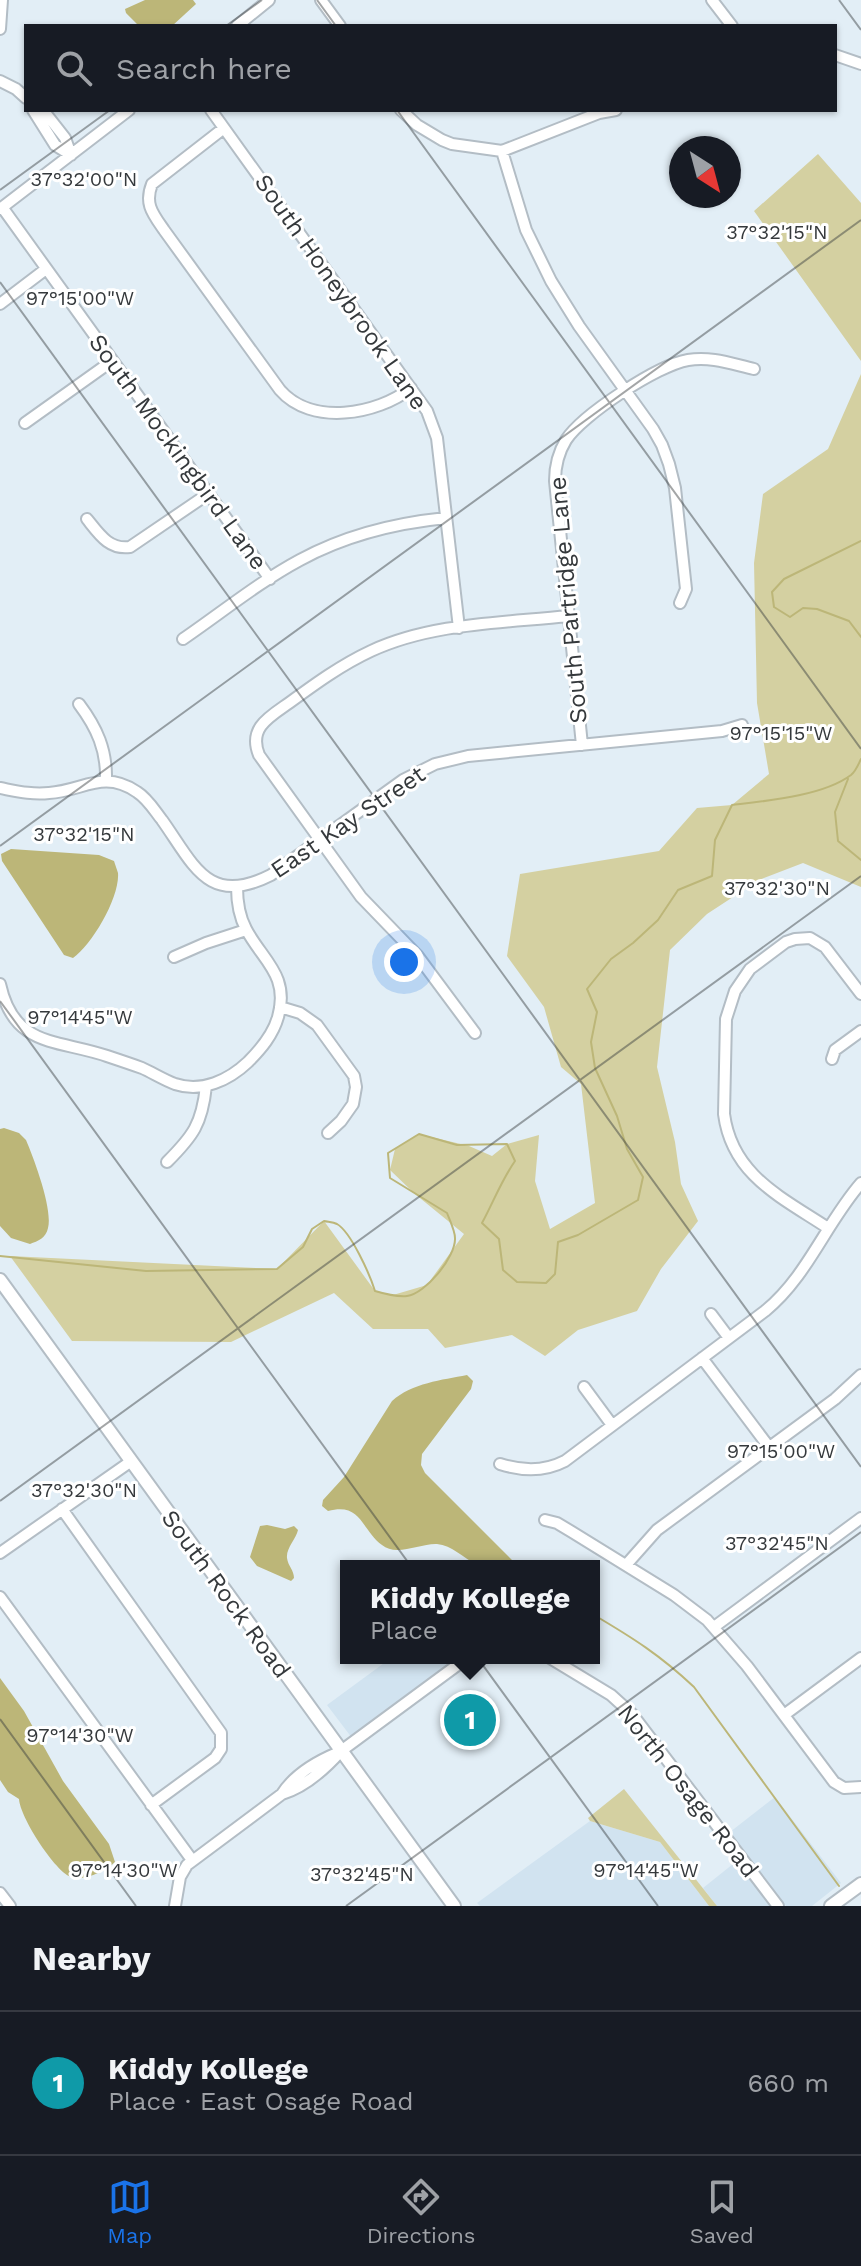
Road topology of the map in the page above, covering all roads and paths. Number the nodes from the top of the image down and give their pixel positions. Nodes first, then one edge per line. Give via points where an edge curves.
1 (2, 0) edge
2 (269, 0) edge
3 (321, 0) edge
4 (712, 0) edge
5 (239, 24) edge
6 (339, 24) edge
7 (730, 24) edge
8 (0, 29) edge
9 (837, 56) edge
10 (861, 64) edge
11 (0, 81) edge
12 (24, 96) edge
13 (34, 112) edge
14 (45, 112) edge
15 (126, 112) edge
16 (212, 112) edge
17 (403, 112) edge
18 (605, 112) edge
19 (224, 128) junction
20 (502, 151) junction
21 (71, 155) junction
22 (1, 208) edge
23 (46, 269) junction
24 (0, 304) edge
25 (112, 361) junction
26 (754, 369) dead end
27 (411, 388) junction
28 (626, 391) junction
29 (25, 423) dead end
30 (208, 494) junction
31 (446, 518) junction
32 (87, 519) dead end
33 (270, 579) junction
34 (680, 603) dead end
35 (568, 616) junction
36 (459, 628) junction
37 (183, 639) dead end
38 (79, 704) dead end
39 (742, 725) dead end
40 (582, 745) junction
41 (106, 781) junction
42 (0, 788) edge
43 (319, 839) junction
44 (237, 887) junction
45 (246, 930) junction
46 (174, 957) dead end
47 (0, 984) edge
48 (861, 994) edge
49 (280, 1007) junction
50 (861, 1031) edge
51 (475, 1033) dead end
52 (832, 1059) dead end
53 (206, 1086) junction
54 (328, 1133) dead end
55 (167, 1162) dead end
56 (861, 1183) edge
57 (828, 1228) junction
58 (0, 1280) edge
59 (711, 1314) dead end
60 (729, 1338) junction
61 (702, 1358) junction
62 (861, 1375) edge
63 (584, 1387) dead end
64 (612, 1425) junction
65 (769, 1447) junction
66 (130, 1462) junction
67 (500, 1464) dead end
68 (62, 1509) junction
69 (861, 1518) edge
70 (545, 1520) dead end
71 (0, 1553) edge
72 (626, 1565) junction
73 (0, 1597) edge
74 (714, 1627) junction
75 (861, 1658) edge
76 (459, 1664) edge
77 (560, 1664) edge
78 (784, 1715) junction
79 (341, 1751) junction
80 (861, 1787) edge
81 (151, 1805) junction
82 (192, 1860) junction
83 (861, 1884) edge
84 (0, 1893) edge
85 (10, 1906) edge
86 (175, 1906) edge
87 (454, 1906) edge
88 (778, 1906) edge
89 (831, 1906) edge

1 - 8 street
2 - 5 street
3 - 6 street
4 - 7 street
9 - 10 street
11 - 12 street
13 - 21 street via 55,145
14 - 21 street
15 - 21 street
16 - 19 street, South Honeybrook Lane
17 - 20 street via 452,144
18 - 20 street
19 - 27 street, South Honeybrook Lane
19 - 27 street via 155,181 148,197 154,216 291,402 314,412 343,412 377,407
20 - 28 street via 526,230 551,281
21 - 22 street
22 - 23 street, South Mockingbird Lane
23 - 24 street
23 - 25 street, South Mockingbird Lane
25 - 29 street
25 - 30 street, South Mockingbird Lane
26 - 28 street, South Partridge Lane via 716,359 687,360
27 - 31 street, South Honeybrook Lane via 437,438
28 - 34 street via 653,429 672,473 686,589
28 - 35 street, South Partridge Lane via 575,429 557,460
30 - 32 street via 130,547 107,543
30 - 33 street, South Mockingbird Lane
31 - 33 street via 348,539
31 - 36 street, South Honeybrook Lane
33 - 37 street
35 - 36 street
35 - 40 street, South Partridge Lane
36 - 43 street via 410,637 353,660 264,721 256,733 259,755
38 - 41 street via 103,745
39 - 40 street, East Kay Street
40 - 43 street, East Kay Street via 435,764 391,787
41 - 42 street via 50,793
41 - 44 street via 143,796 201,873 217,884
43 - 44 street, East Kay Street via 271,875
43 - 51 street
44 - 45 street
45 - 46 street
45 - 49 street via 274,970
47 - 53 street via 19,1026 33,1035 176,1084
48 - 57 street via 825,947 810,938 795,939 750,969 735,991 726,1019 724,1114 737,1156 759,1181
49 - 53 street via 258,1052 236,1072
49 - 54 street via 317,1025 354,1076 353,1104
50 - 52 street via 835,1050
53 - 55 street via 196,1127
56 - 57 street
57 - 60 street via 783,1295
58 - 66 main road, South Rock Road
59 - 60 street
60 - 61 street
61 - 64 street
61 - 65 street
62 - 65 street
63 - 64 street
64 - 67 street via 553,1466 526,1469
65 - 72 street via 657,1530
66 - 68 street
66 - 79 main road, South Rock Road
68 - 71 street
68 - 81 street via 221,1733 215,1758
69 - 74 street
70 - 72 street
72 - 74 street
73 - 81 street
74 - 78 street
75 - 78 street
76 - 79 street
77 - 88 street, North Osage Road via 632,1714
78 - 80 street via 834,1782 844,1788
79 - 82 street via 288,1784 282,1794
79 - 87 main road, South Rock Road
81 - 82 street
82 - 86 street via 180,1877
83 - 89 main road
84 - 85 street

